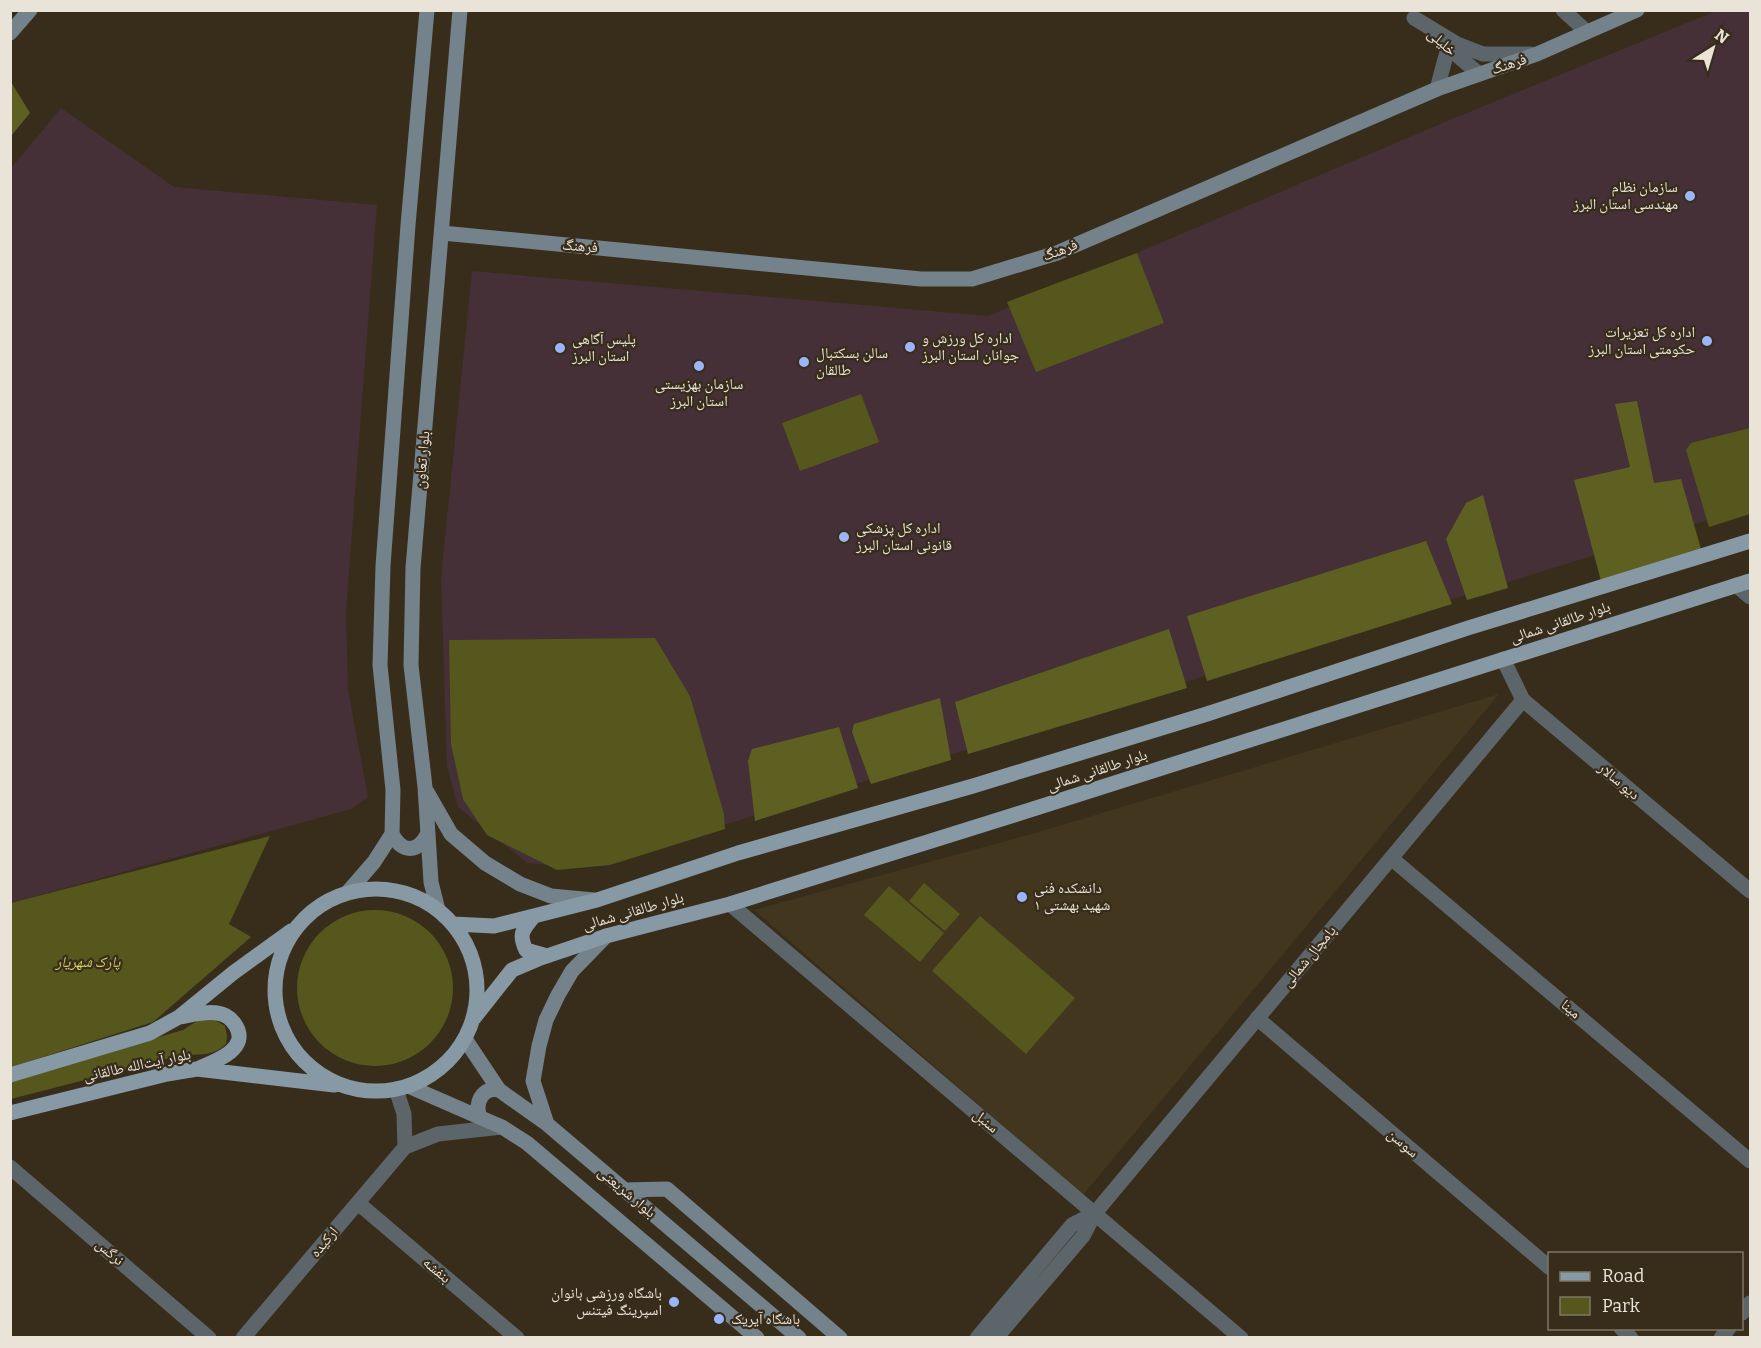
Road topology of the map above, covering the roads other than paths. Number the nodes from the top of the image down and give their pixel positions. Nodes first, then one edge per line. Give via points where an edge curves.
1 (30, 10) edge
2 (427, 10) edge
3 (460, 10) edge
4 (1563, 10) edge
5 (1638, 10) edge
6 (1410, 14) edge
7 (1587, 32) junction
8 (10, 33) edge
9 (1449, 48) junction
10 (1537, 54) junction
11 (1479, 74) junction
12 (1437, 88) junction
13 (442, 233) junction
14 (1750, 541) edge
15 (1743, 583) edge
16 (1750, 597) edge
17 (1503, 659) junction
18 (1523, 700) junction
19 (425, 787) junction
20 (428, 833) junction
21 (392, 834) junction
22 (1391, 858) junction
23 (1750, 891) edge
24 (348, 892) junction
25 (597, 900) junction
26 (730, 904) junction
27 (438, 910) junction
28 (534, 916) junction
29 (453, 924) junction
30 (296, 927) junction
31 (606, 936) junction
32 (547, 956) junction
33 (179, 1017) junction
34 (474, 1018) junction
35 (1257, 1018) junction
36 (465, 1039) junction
37 (197, 1069) junction
38 (10, 1075) edge
39 (345, 1086) junction
40 (402, 1088) junction
41 (499, 1090) junction
42 (10, 1113) edge
43 (480, 1117) junction
44 (548, 1124) junction
45 (502, 1127) junction
46 (405, 1147) junction
47 (1750, 1161) edge
48 (10, 1167) edge
49 (624, 1190) junction
50 (358, 1203) junction
51 (1095, 1213) junction
52 (1548, 1266) edge
53 (209, 1338) edge
54 (243, 1338) edge
55 (517, 1338) edge
56 (757, 1338) edge
57 (799, 1338) edge
58 (840, 1338) edge
59 (977, 1338) edge
60 (996, 1338) edge
61 (1242, 1338) edge

1 - 8 main road
2 - 21 main road, بلوار تعاون via 382,566 380,665 393,790
3 - 13 main road, بلوار تعاون
4 - 7 street
5 - 7 main road, فرهنگ
6 - 9 street, خلیلی
6 - 10 street via 1457,44 1483,54
7 - 10 main road, فرهنگ
9 - 11 street, خلیلی
9 - 12 street
10 - 11 main road, فرهنگ
11 - 12 main road, فرهنگ
12 - 13 main road, فرهنگ via 1057,253 972,279 921,279
13 - 19 main road, بلوار تعاون via 413,568 411,665
14 - 25 main road, بلوار طالقانی شمالی via 1174,724 738,853
15 - 16 street
15 - 17 main road, بلوار طالقانی شمالی
17 - 18 street, دیو سالار
17 - 26 main road, بلوار طالقانی شمالی
18 - 22 street, پامچال شمالی
18 - 23 street, دیو سالار
19 - 20 main road, بلوار تعاون
19 - 25 main road via 451,834 485,862 520,884 551,896
20 - 21 main road via 423,844 412,849 397,843
20 - 27 main road, بلوار تعاون via 431,882
21 - 24 main road
22 - 35 street, پامچال شمالی
22 - 47 street, مینا
24 - 27 main road via 395,890
24 - 30 main road via 328,900
25 - 28 main road, بلوار طالقانی شمالی
26 - 31 main road, بلوار طالقانی شمالی
26 - 51 street, سنبل
27 - 29 main road
28 - 29 main road, بلوار طالقانی شمالی via 494,926
28 - 32 main road via 521,939 526,950
29 - 34 main road via 468,949 477,978
30 - 33 main road, بلوار آیت‌الله طالقانی
30 - 39 main road via 282,951 275,978 276,1006 284,1032 299,1056 320,1074
31 - 32 main road, بلوار طالقانی شمالی
31 - 44 main road via 572,971 546,1020 533,1081
32 - 34 main road, بلوار طالقانی شمالی via 512,970
33 - 37 main road via 215,1012 232,1020 238,1029 234,1048 227,1055
33 - 38 main road, بلوار آیت‌الله طالقانی via 150,1033
34 - 36 main road
35 - 51 street, پامچال شمالی
35 - 52 street, سوسن
36 - 40 main road via 431,1075
36 - 41 main road, بلوار شریعتی
37 - 39 main road, بلوار آیت‌الله طالقانی
37 - 42 main road, بلوار آیت‌الله طالقانی
39 - 40 main road via 370,1091
40 - 43 main road, بلوار شریعتی
40 - 46 street
41 - 43 main road via 482,1096 477,1107
41 - 44 main road, بلوار شریعتی
43 - 45 main road, بلوار شریعتی
44 - 49 main road, بلوار شریعتی
45 - 46 street, ارکیده via 438,1134
45 - 56 main road, بلوار شریعتی via 528,1143
46 - 50 street, ارکیده
48 - 53 street, نرگس
49 - 57 main road, بلوار شریعتی
49 - 58 main road via 667,1189
50 - 54 street, ارکیده
50 - 55 street, بنفشه
51 - 59 street, پامچال شمالی via 1072,1225
51 - 60 street, پامچال شمالی via 1083,1236
51 - 61 street, سنبل

